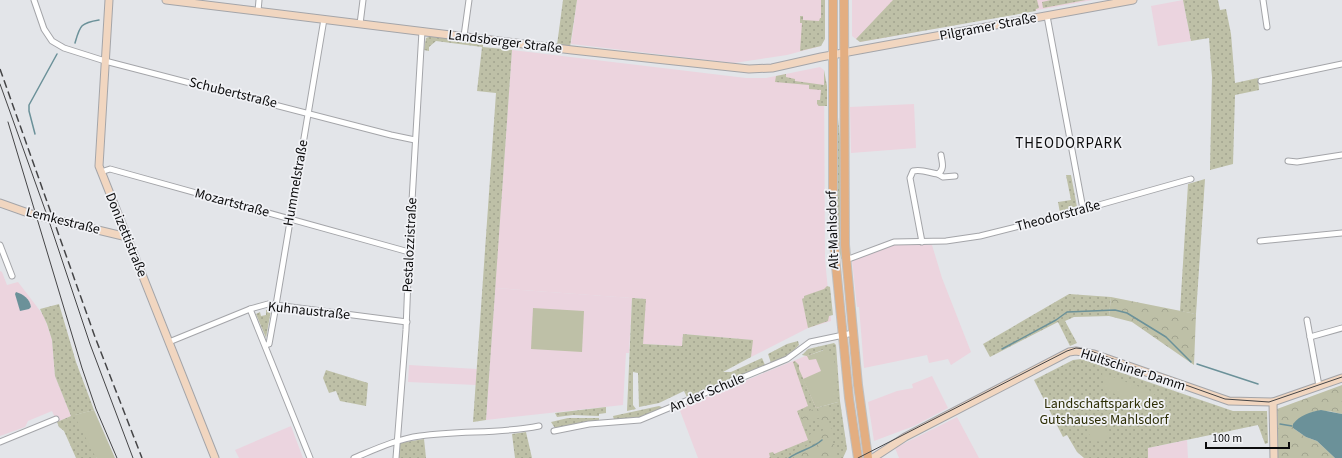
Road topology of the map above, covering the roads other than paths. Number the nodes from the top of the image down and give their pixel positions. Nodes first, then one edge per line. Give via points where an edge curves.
1 (34, 0) edge
2 (109, 0) edge
3 (166, 0) edge
4 (259, 0) edge
5 (363, 0) edge
6 (469, 0) edge
7 (833, 0) edge
8 (844, 0) edge
9 (1133, 0) edge
10 (1263, 0) edge
11 (258, 11) junction
12 (1047, 16) junction
13 (324, 19) junction
14 (360, 24) junction
15 (1267, 27) dead end
16 (422, 31) junction
17 (464, 36) junction
18 (843, 53) junction
19 (833, 55) junction
20 (105, 61) junction
21 (1342, 64) edge
22 (1261, 81) dead end
23 (309, 112) junction
24 (415, 140) junction
25 (1342, 154) edge
26 (941, 155) dead end
27 (1288, 161) dead end
28 (101, 172) junction
29 (938, 174) junction
30 (955, 176) dead end
31 (1191, 179) dead end
32 (0, 203) edge
33 (1083, 209) junction
34 (290, 219) junction
35 (1342, 233) edge
36 (127, 238) junction
37 (1260, 241) dead end
38 (922, 242) junction
39 (0, 245) edge
40 (409, 252) junction
41 (846, 260) junction
42 (12, 276) dead end
43 (276, 305) junction
44 (250, 309) junction
45 (1307, 320) dead end
46 (407, 322) junction
47 (1342, 328) edge
48 (853, 333) junction
49 (844, 334) junction
50 (1310, 337) junction
51 (169, 342) junction
52 (266, 345) junction
53 (1342, 378) edge
54 (1319, 386) junction
55 (1273, 402) junction
56 (56, 419) dead end
57 (539, 426) dead end
58 (554, 431) dead end
59 (397, 440) junction
60 (0, 442) edge
61 (215, 458) edge
62 (310, 458) edge
63 (354, 458) edge
64 (396, 458) edge
65 (858, 458) edge
66 (868, 458) edge
67 (873, 458) edge
68 (1274, 458) edge

1 - 20 street, Schubertstraße via 44,30 52,41 64,48
2 - 20 street, Donizettistraße
3 - 11 street, Landsberger Straße
4 - 11 street
5 - 14 street
6 - 17 street
7 - 19 main road, Alt-Mahlsdorf
8 - 18 main road, Alt-Mahlsdorf
9 - 12 street, Pilgramer Straße
10 - 15 street
11 - 13 street, Landsberger Straße
12 - 18 street, Pilgramer Straße
12 - 33 street
13 - 14 street, Landsberger Straße
13 - 23 street, Hummelstraße
14 - 16 street, Landsberger Straße
16 - 17 street, Landsberger Straße
16 - 24 street, Pestalozzistraße
17 - 19 street, Landsberger Straße via 749,69 772,68
18 - 19 street, Landsberger Straße
18 - 41 main road, Alt-Mahlsdorf
19 - 49 main road, Alt-Mahlsdorf via 835,256
20 - 23 street, Schubertstraße
20 - 28 street, Donizettistraße via 98,161
21 - 22 street
23 - 24 street, Schubertstraße
23 - 34 street, Hummelstraße
24 - 40 street, Pestalozzistraße
25 - 27 street via 1297,162
26 - 29 street via 943,166 942,172
28 - 34 street, Mozartstraße via 110,169
28 - 36 street, Donizettistraße
29 - 30 street via 943,178
29 - 38 street via 918,170 913,171 910,178
31 - 33 street, Theodorstraße
32 - 36 street, Lemkestraße via 31,214
33 - 38 street, Theodorstraße via 980,236
34 - 40 street, Mozartstraße
34 - 43 street, Hummelstraße
35 - 37 street
36 - 51 street, Donizettistraße
38 - 41 street, Theodorstraße via 894,242
39 - 42 street
40 - 46 street, Pestalozzistraße
41 - 48 main road, Alt-Mahlsdorf
43 - 44 street, Kuhnaustraße via 268,304
43 - 46 street, Kuhnaustraße
43 - 52 street, Hummelstraße via 269,344
44 - 51 street, Kuhnaustraße
44 - 52 street
45 - 50 street
46 - 59 street, Pestalozzistraße
47 - 50 street
48 - 49 street, An der Schule
48 - 66 main road, Alt-Mahlsdorf
49 - 58 street, An der Schule via 810,342 788,359 640,420 589,424
49 - 65 main road, Alt-Mahlsdorf via 849,398
50 - 54 street
51 - 61 street, Donizettistraße
52 - 62 street
53 - 54 street, Hultschiner Damm
54 - 55 street, Hultschiner Damm
55 - 67 street, Hultschiner Damm via 1229,401 1217,398 1094,354 1076,351 1069,352 905,437
55 - 68 street
56 - 60 street
57 - 59 street via 522,430 445,433
59 - 63 street
59 - 64 street, Pestalozzistraße

